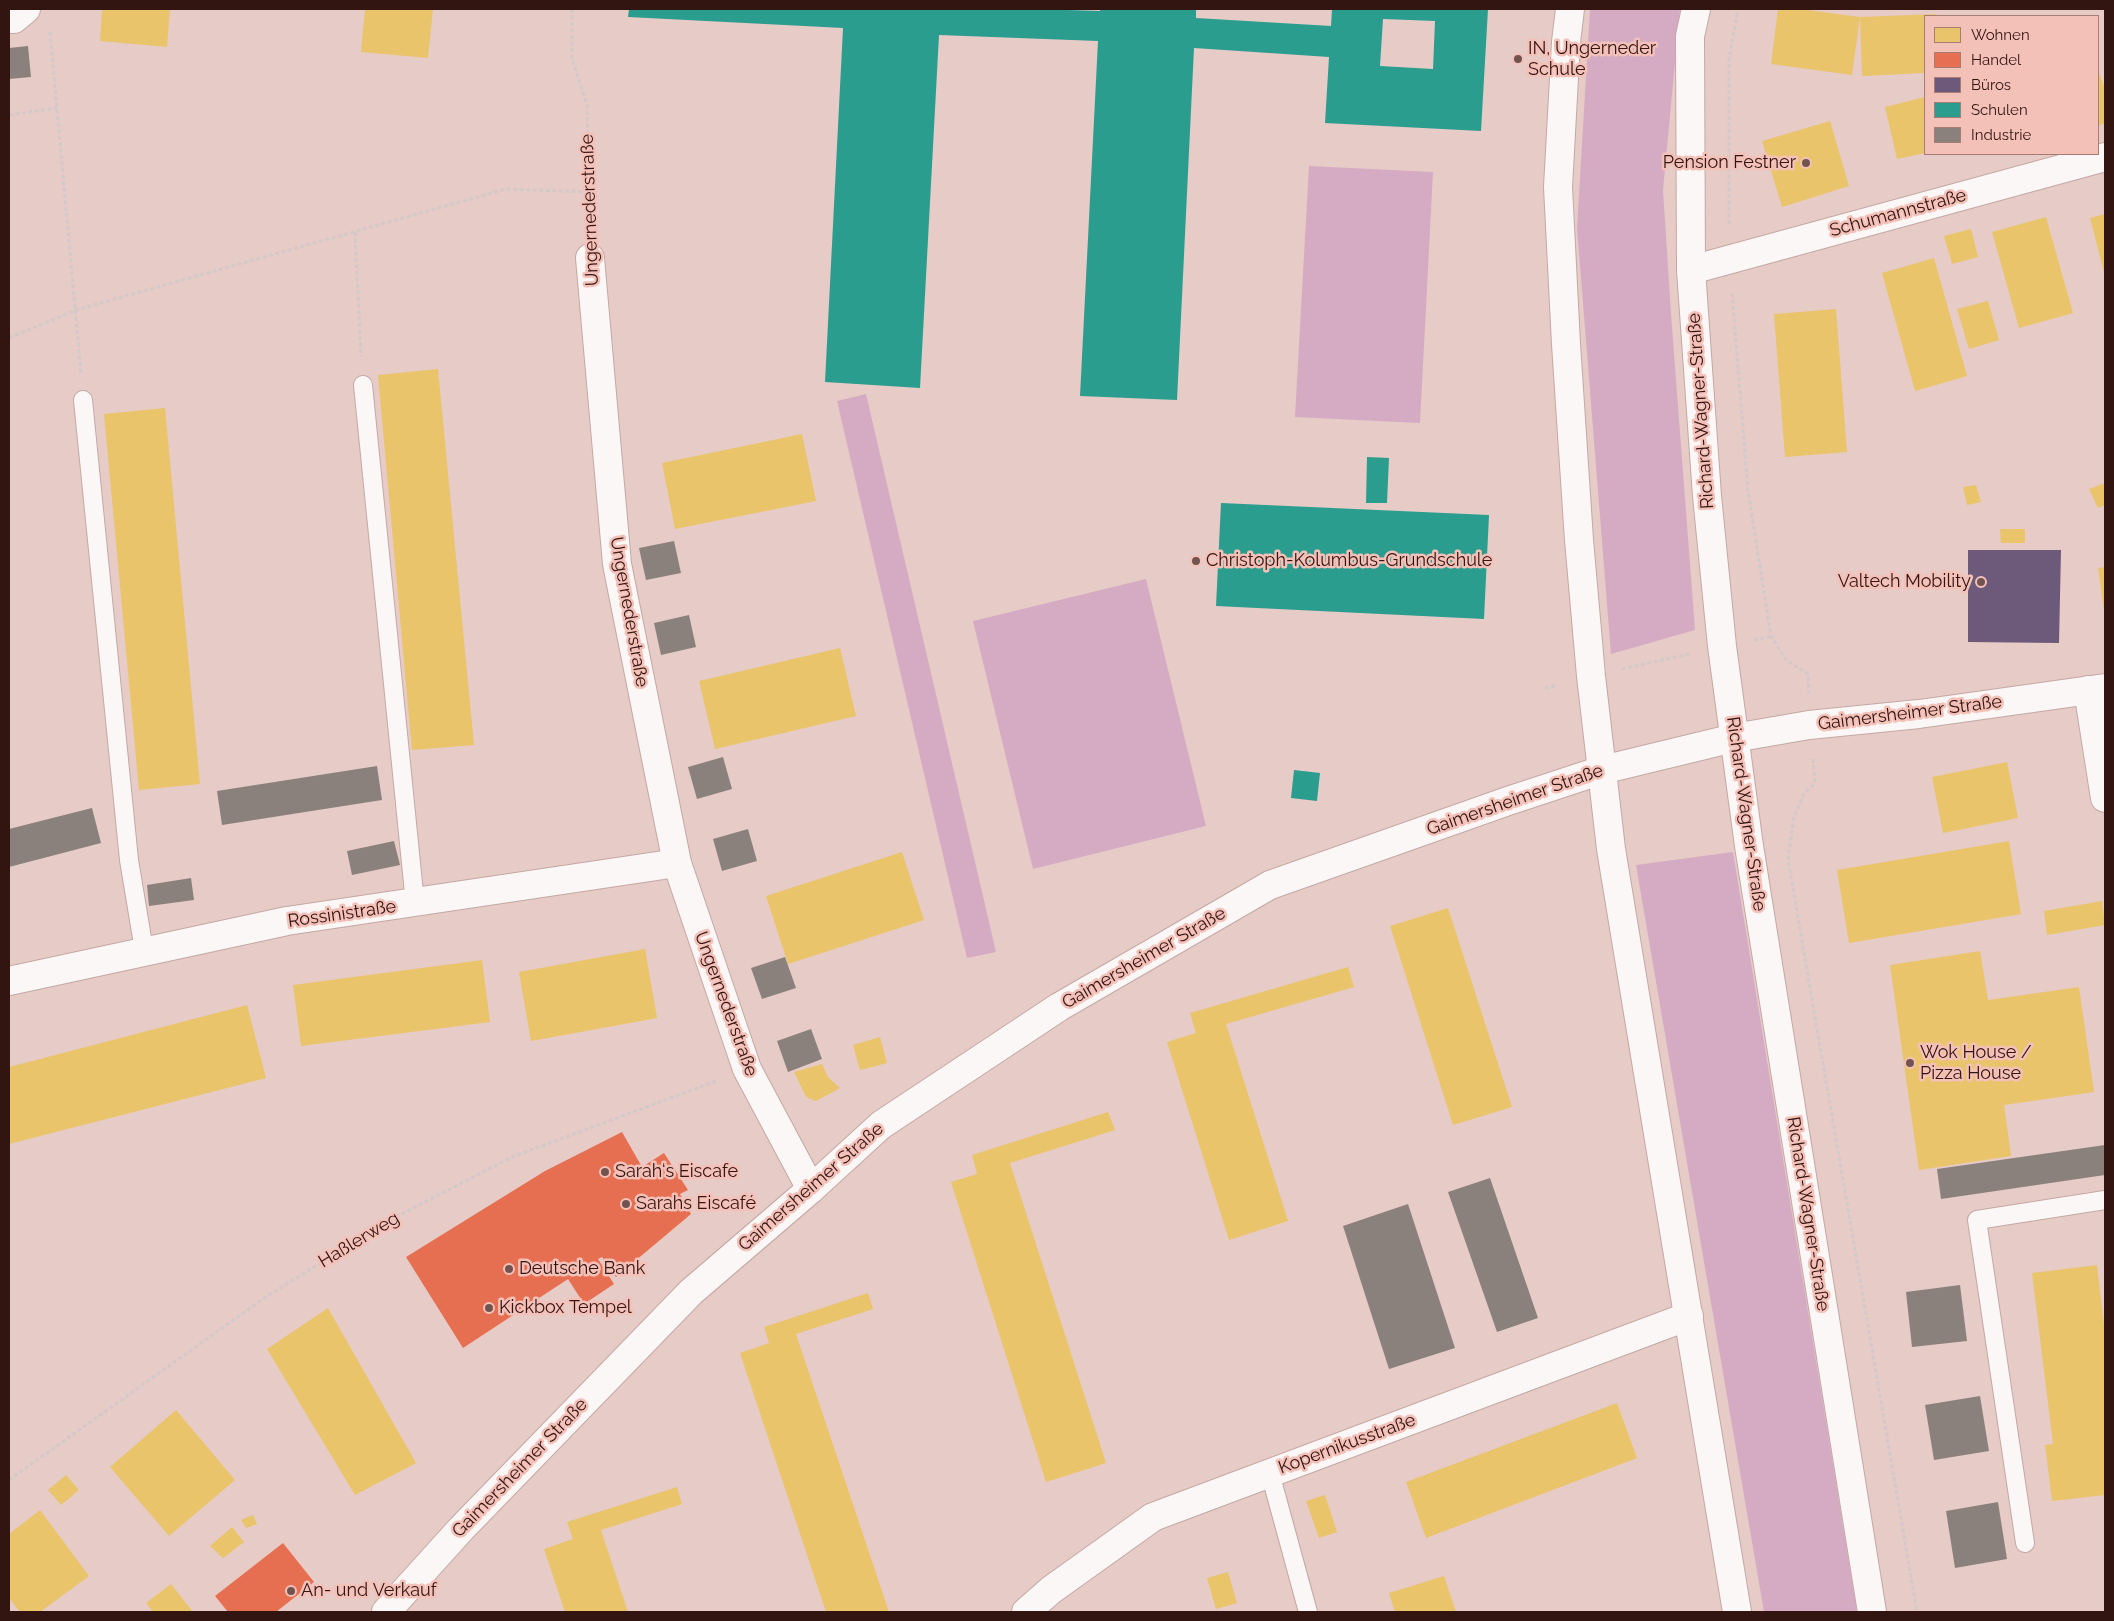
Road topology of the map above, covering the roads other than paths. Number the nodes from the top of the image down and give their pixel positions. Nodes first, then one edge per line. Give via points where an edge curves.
1 (26, 9) edge
2 (1570, 9) edge
3 (1696, 9) edge
4 (9, 19) edge
5 (2105, 157) edge
6 (590, 258) road end
7 (1691, 270) junction
8 (363, 385) road end
9 (83, 400) road end
10 (2097, 689) edge
11 (1734, 738) junction
12 (1602, 770) junction
13 (2105, 798) edge
14 (677, 862) junction
15 (415, 903) junction
16 (144, 950) junction
17 (9, 981) edge
18 (811, 1189) junction
19 (2105, 1200) edge
20 (1690, 1316) junction
21 (1270, 1473) junction
22 (2025, 1543) dead end
23 (386, 1612) edge
24 (1026, 1612) edge
25 (1308, 1612) edge
26 (1737, 1612) edge
27 (1872, 1612) edge

1 - 4 street via 14,19
2 - 12 street via 1558,187 1579,540
3 - 7 street, Richard-Wagner-Straße via 1690,36
5 - 7 street, Schumannstraße
6 - 14 street, Ungernederstraße via 617,564
7 - 11 street, Richard-Wagner-Straße via 1707,496
8 - 15 lane
9 - 16 lane via 129,860
10 - 11 street, Gaimersheimer Straße
10 - 13 street
11 - 12 street, Gaimersheimer Straße
11 - 27 street, Richard-Wagner-Straße
12 - 18 street, Gaimersheimer Straße via 1270,886 1059,1007 881,1125
12 - 20 street via 1611,849
14 - 15 street, Rossinistraße
14 - 18 street, Ungernederstraße via 747,1069
15 - 16 street, Rossinistraße via 287,921
16 - 17 street, Rossinistraße
18 - 23 street, Gaimersheimer Straße via 691,1292 461,1529
19 - 22 lane via 1977,1220
20 - 21 street, Kopernikusstraße
20 - 26 street
21 - 24 street, Kopernikusstraße via 1153,1517 1051,1590
21 - 25 lane

